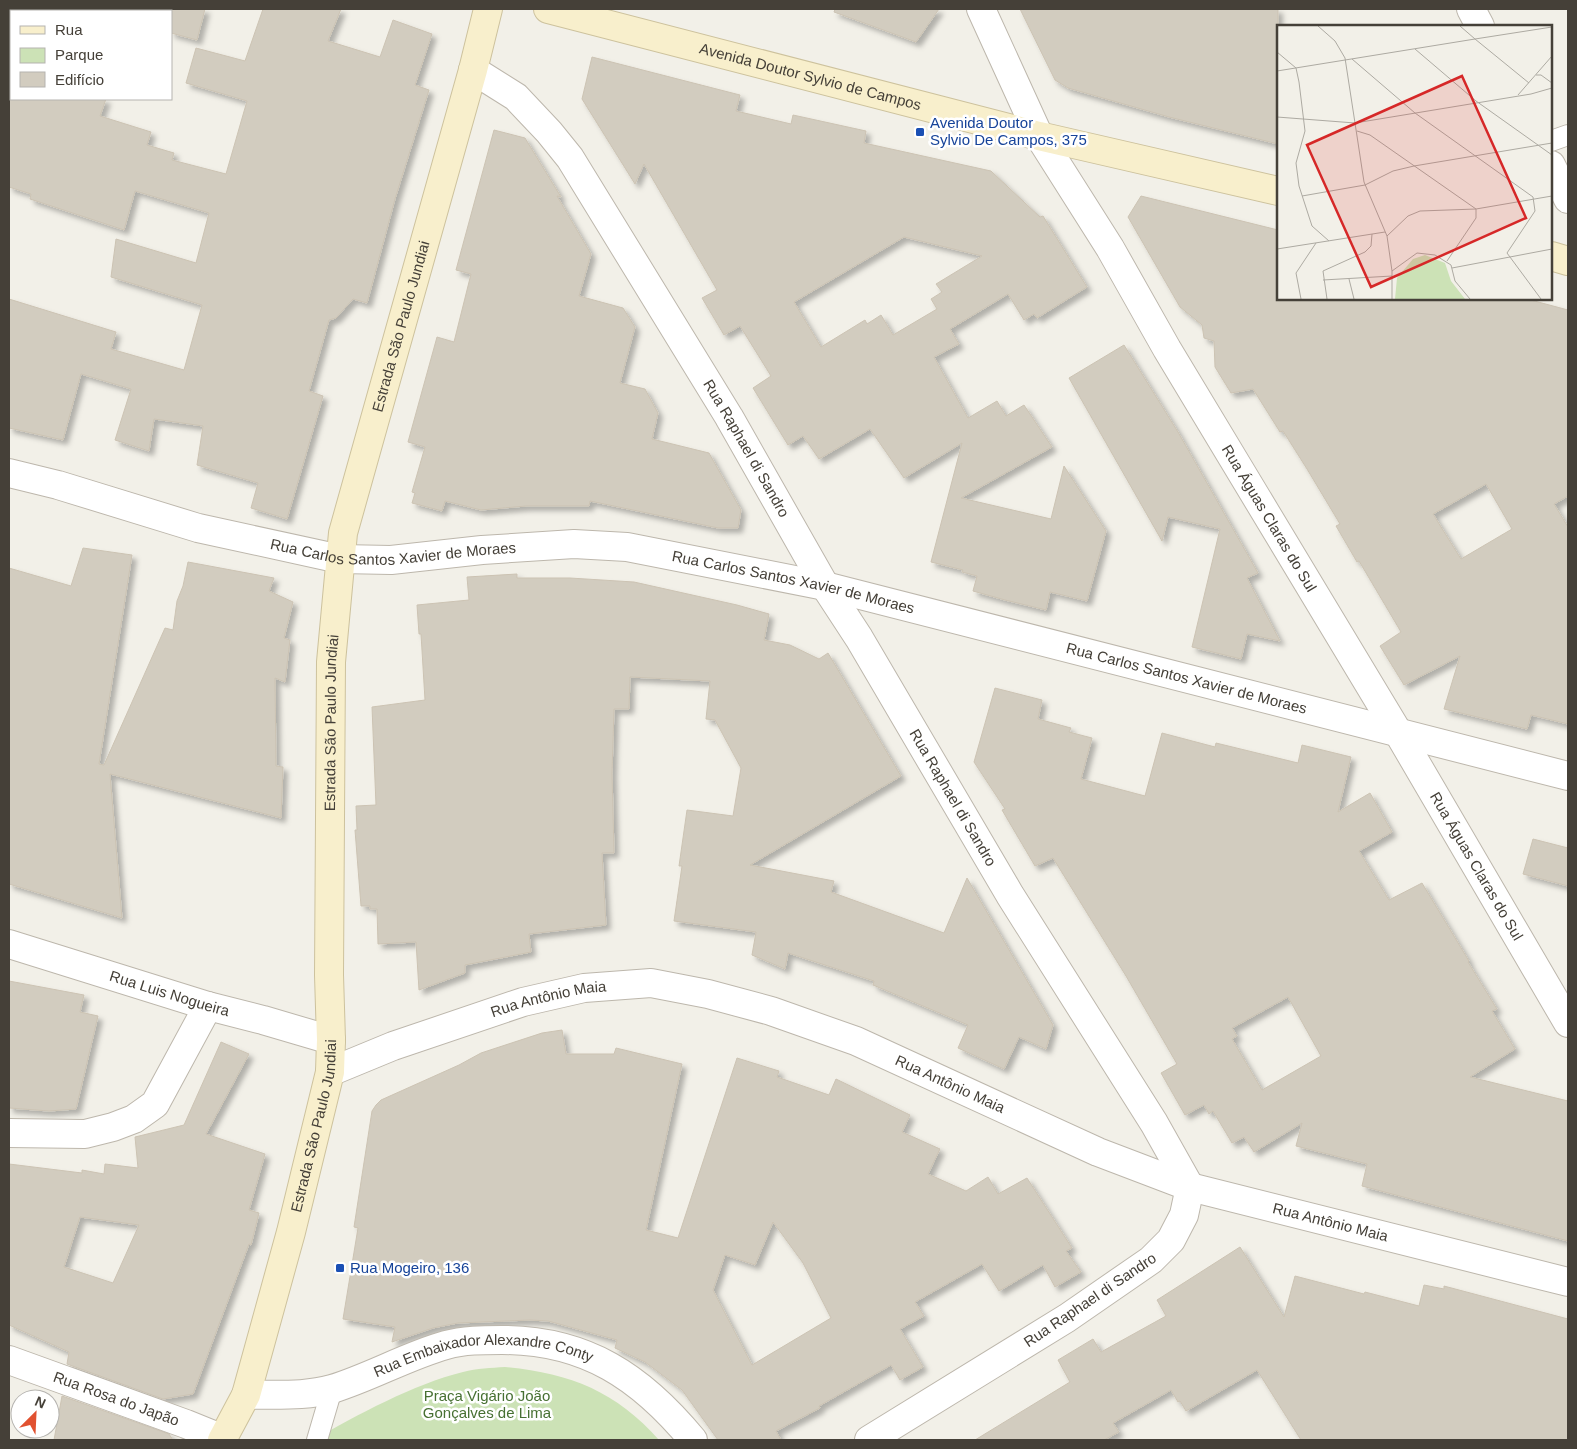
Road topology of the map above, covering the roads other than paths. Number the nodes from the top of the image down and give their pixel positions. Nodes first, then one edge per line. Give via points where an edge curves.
1 (488, 9) edge
2 (548, 9) edge
3 (980, 9) edge
4 (1471, 9) edge
5 (1479, 25) edge
6 (473, 70) junction
7 (1568, 135) edge
8 (1039, 136) junction
9 (1552, 142) edge
10 (1552, 167) edge
11 (1277, 191) edge
12 (1568, 199) edge
13 (1552, 256) edge
14 (1568, 260) edge
15 (9, 473) edge
16 (340, 559) junction
17 (825, 586) junction
18 (1399, 734) junction
19 (1568, 776) edge
20 (9, 944) edge
21 (208, 1006) junction
22 (1568, 1023) edge
23 (331, 1040) junction
24 (330, 1072) junction
25 (9, 1132) edge
26 (1190, 1187) junction
27 (1568, 1282) edge
28 (9, 1360) edge
29 (332, 1389) junction
30 (246, 1395) junction
31 (223, 1440) edge
32 (317, 1440) edge
33 (693, 1440) edge
34 (869, 1440) edge

1 - 6 main road, Estrada São Paulo Jundiai
2 - 8 main road, Avenida Doutor Sylvio de Campos
3 - 8 street, Rua Águas Claras do Sul
4 - 5 street
6 - 16 main road, Estrada São Paulo Jundiai via 352,496
6 - 17 street, Rua Raphael di Sandro via 516,97 570,158 729,418
7 - 9 lane
8 - 11 main road, Avenida Doutor Sylvio de Campos
8 - 18 street, Rua Águas Claras do Sul via 1110,248 1167,349
10 - 12 street
13 - 14 main road
15 - 16 street, Rua Carlos Santos Xavier de Moraes via 198,528
16 - 17 street, Rua Carlos Santos Xavier de Moraes via 391,560 574,544 618,546
16 - 23 main road, Estrada São Paulo Jundiai via 331,662
17 - 18 street, Rua Carlos Santos Xavier de Moraes
17 - 26 street, Rua Raphael di Sandro
18 - 19 street, Rua Carlos Santos Xavier de Moraes
18 - 22 street, Rua Águas Claras do Sul
20 - 21 street, Rua Luis Nogueira
21 - 23 street, Rua Luis Nogueira
21 - 25 street via 155,1104 134,1119 85,1134
23 - 24 main road, Estrada São Paulo Jundiai
24 - 26 street, Rua Antônio Maia via 393,1046 523,1002 584,988 651,983 771,1011 856,1040 1098,1152
24 - 30 main road, Estrada São Paulo Jundiai via 291,1232
26 - 27 street, Rua Antônio Maia
26 - 34 street, Rua Raphael di Sandro via 1184,1215 1171,1240 1152,1260 1067,1318
28 - 31 street, Rua Rosa do Japão
29 - 30 street, Rua Embaixador Alexandre Conty via 302,1394
29 - 32 lane
29 - 33 street, Rua Embaixador Alexandre Conty via 447,1345 478,1340 524,1340 557,1345 601,1362 651,1396
30 - 31 main road, Estrada São Paulo Jundiai

